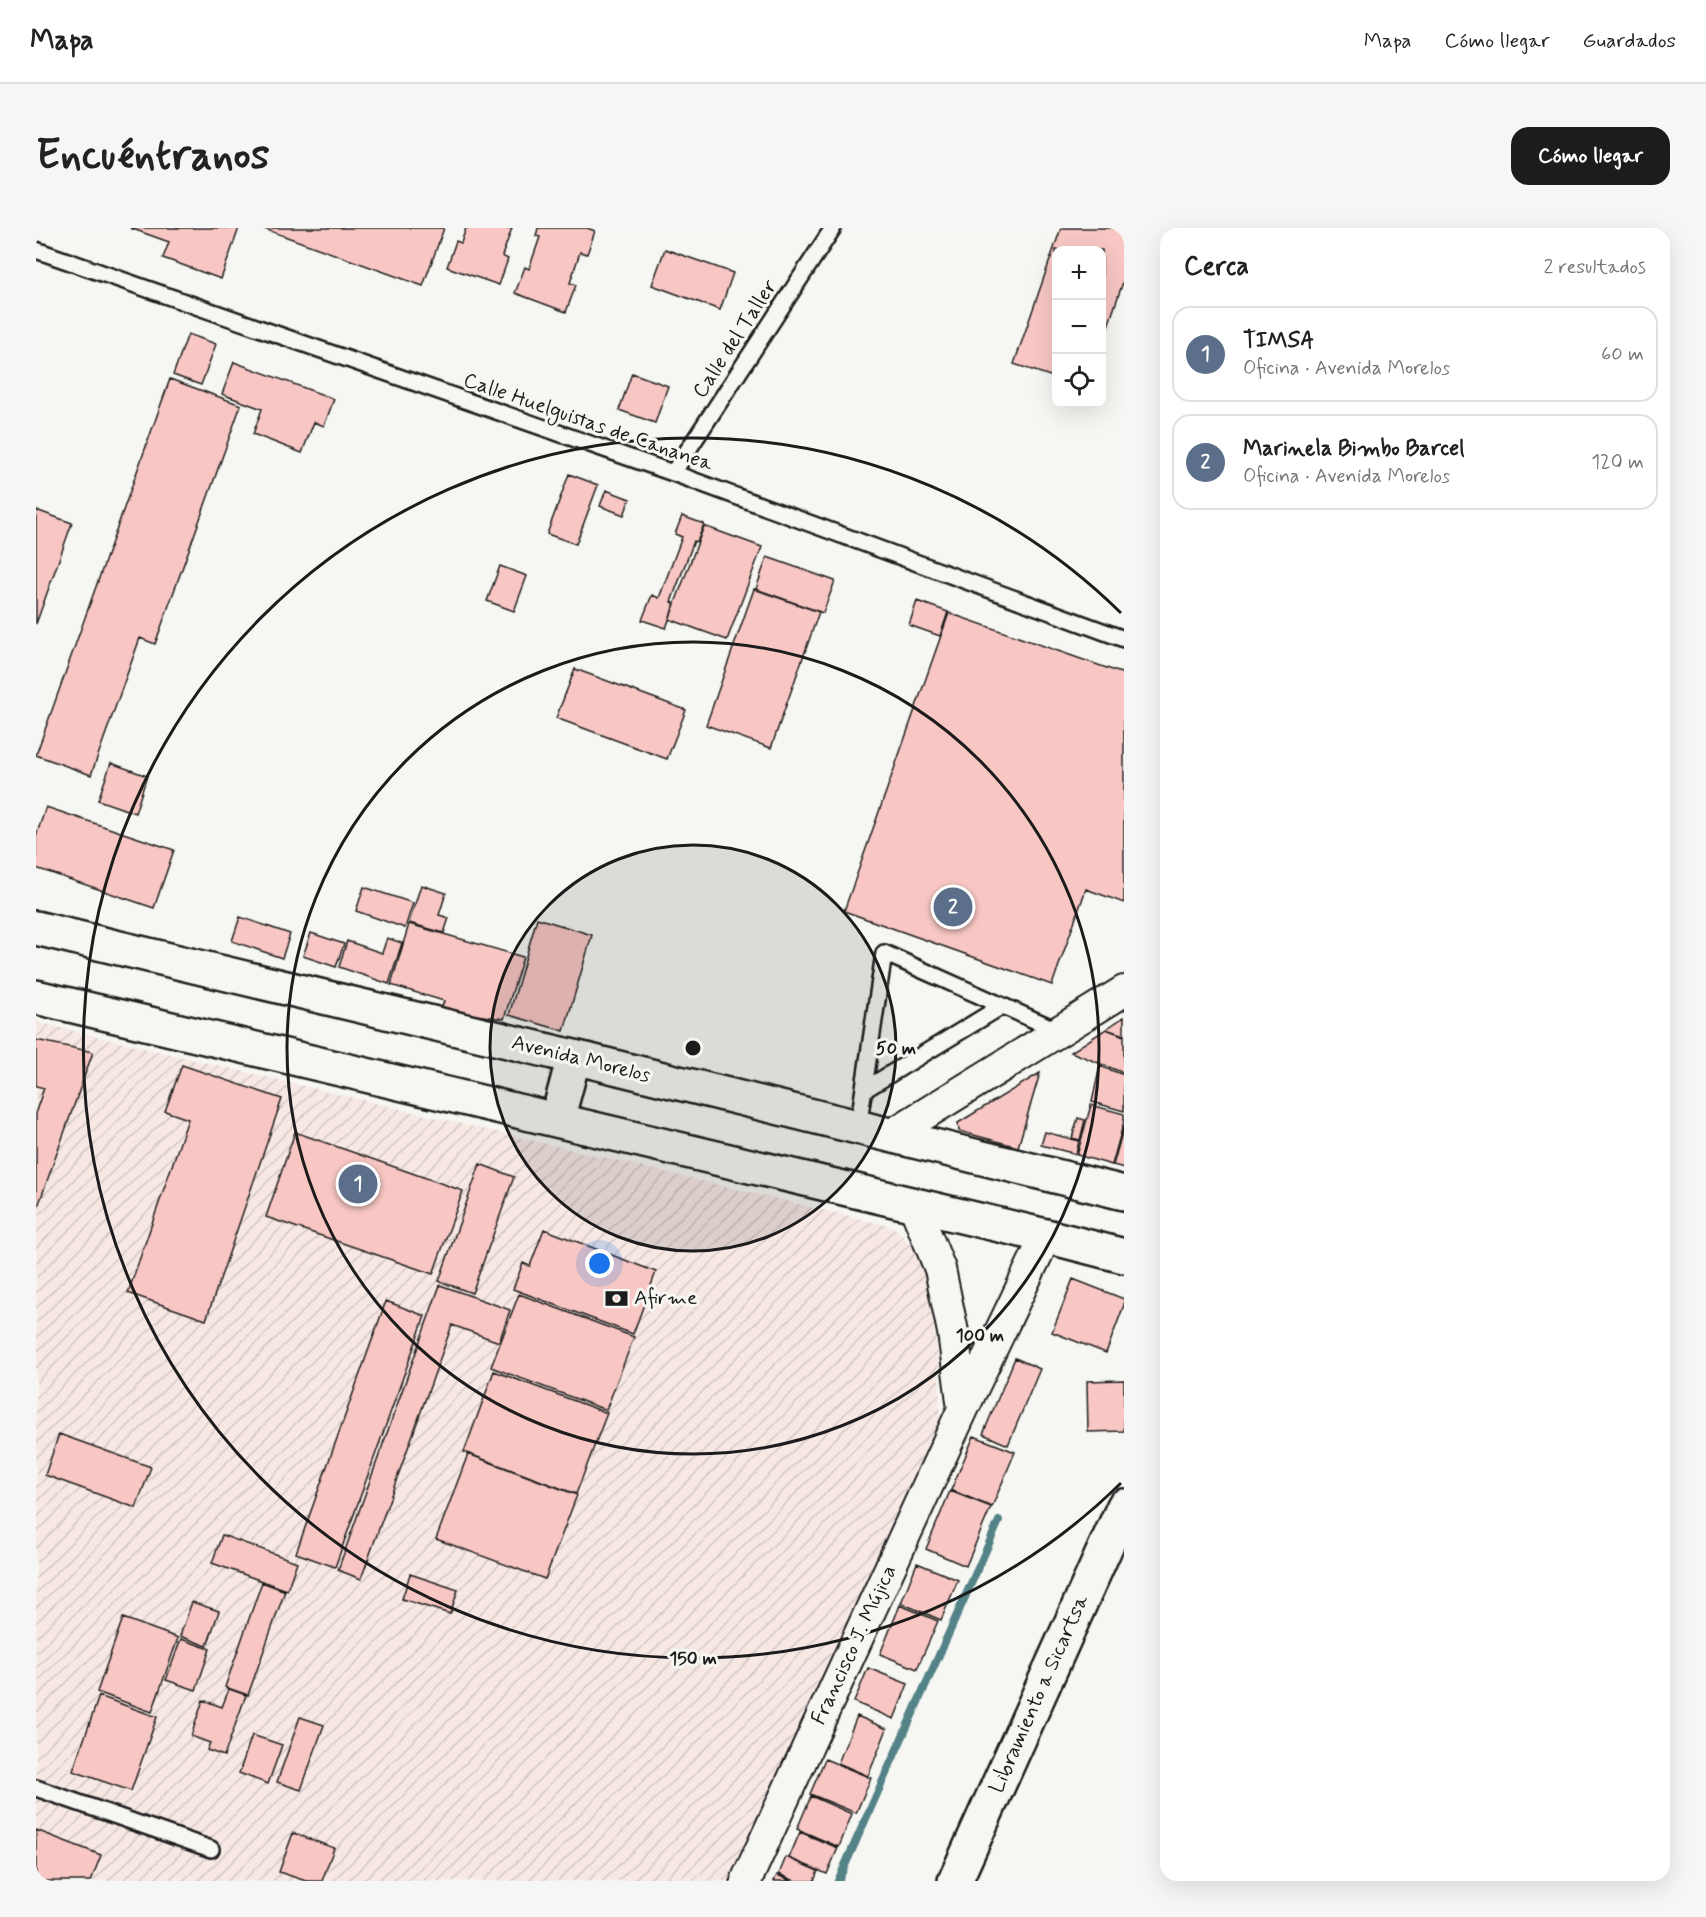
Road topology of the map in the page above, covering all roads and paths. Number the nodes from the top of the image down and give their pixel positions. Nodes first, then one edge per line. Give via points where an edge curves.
1 (833, 228) edge
2 (36, 250) edge
3 (673, 473) junction
4 (1124, 639) edge
5 (36, 928) edge
6 (1124, 991) edge
7 (36, 997) edge
8 (1002, 1006) junction
9 (1059, 1031) junction
10 (574, 1056) junction
11 (864, 1090) junction
12 (557, 1120) junction
13 (858, 1128) junction
14 (891, 1135) junction
15 (1124, 1193) edge
16 (914, 1205) junction
17 (1046, 1236) junction
18 (1124, 1256) edge
19 (963, 1409) junction
20 (1124, 1506) edge
21 (36, 1788) edge
22 (211, 1849) dead end
23 (746, 1881) edge
24 (955, 1881) edge

1 - 3 lane, Calle del Taller
2 - 3 lane, Calle Huelguistas de Cananea
3 - 4 lane, Calle Huelguistas de Cananea
5 - 10 main road, Avenida Morelos
6 - 9 street
7 - 12 main road
8 - 9 lane
8 - 11 lane
8 - 11 lane via 884,952
9 - 14 street
10 - 12 main road
10 - 13 main road, Avenida Morelos
11 - 13 lane
12 - 16 main road
13 - 14 main road, Avenida Morelos
14 - 15 main road, Avenida Morelos
16 - 17 main road
16 - 19 street via 940,1269
17 - 18 main road
17 - 19 street, Francisco J. Mújica
19 - 23 street, Francisco J. Mújica
20 - 24 main road, Libramiento a Sicartsa
21 - 22 lane

